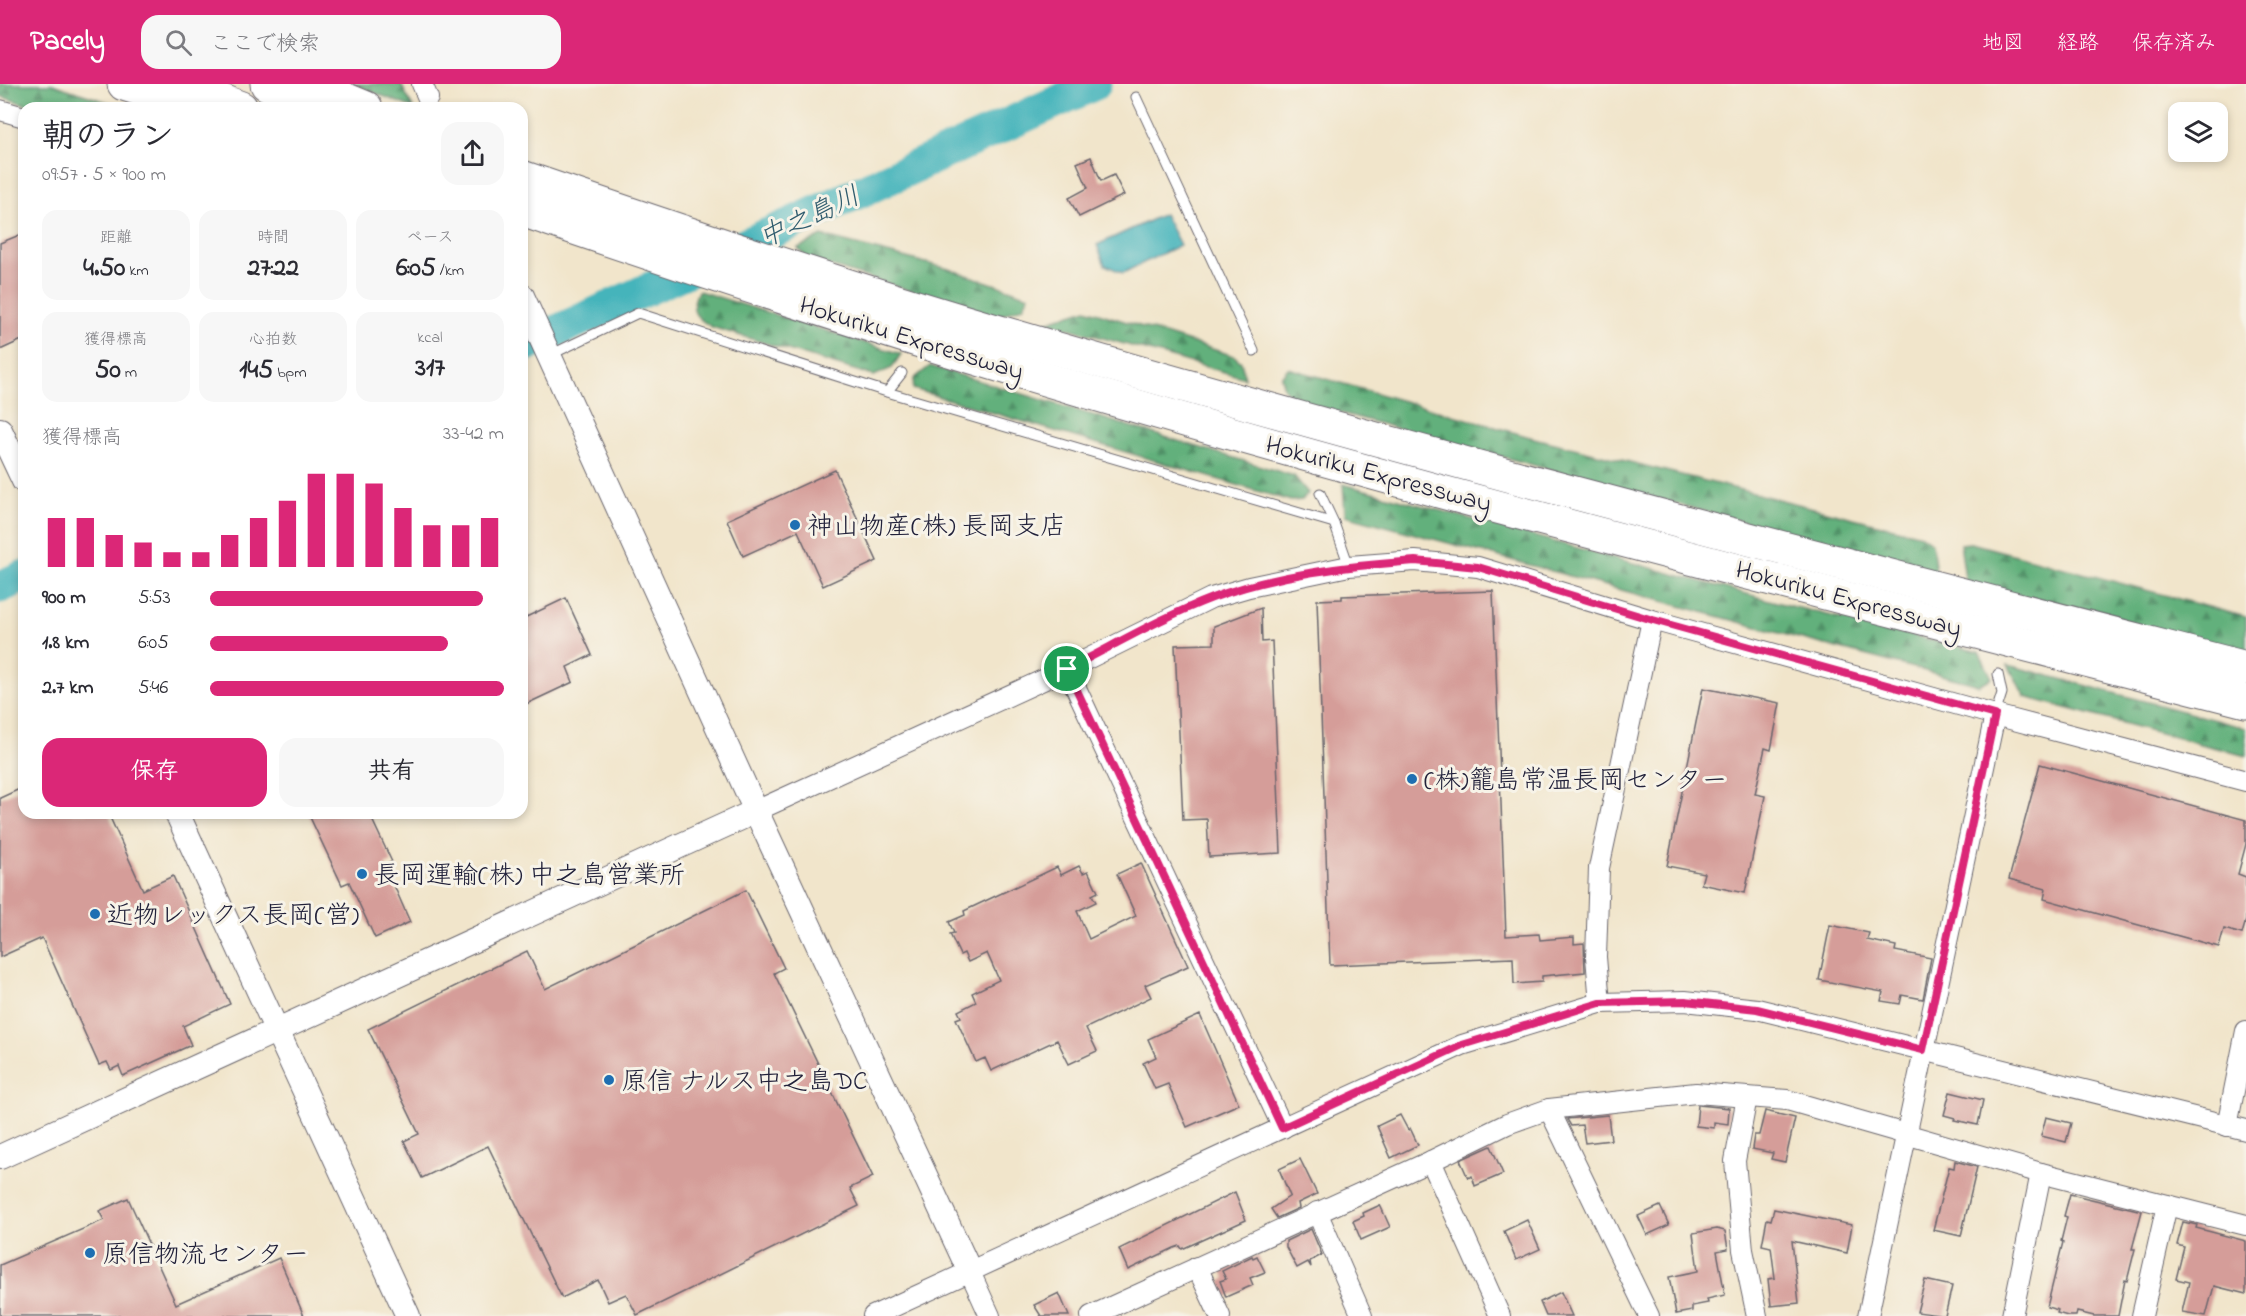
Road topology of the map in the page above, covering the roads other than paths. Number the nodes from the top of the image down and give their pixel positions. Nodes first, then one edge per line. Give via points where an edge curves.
1 (124, 84) edge
2 (179, 84) edge
3 (267, 84) edge
4 (308, 84) edge
5 (1136, 98) dead end
6 (181, 102) edge
7 (226, 102) edge
8 (314, 102) edge
9 (352, 102) edge
10 (0, 110) edge
11 (18, 115) edge
12 (528, 168) edge
13 (528, 179) edge
14 (528, 212) edge
15 (698, 237) junction
16 (528, 309) edge
17 (1254, 351) dead end
18 (550, 355) junction
19 (902, 373) dead end
20 (887, 392) junction
21 (0, 430) edge
22 (18, 468) edge
23 (1320, 493) dead end
24 (1334, 522) junction
25 (1349, 566) junction
26 (1653, 620) junction
27 (2246, 668) edge
28 (1067, 669) junction
29 (1998, 674) dead end
30 (2246, 701) edge
31 (1995, 715) junction
32 (2246, 781) edge
33 (756, 811) junction
34 (180, 819) edge
35 (1600, 1003) junction
36 (277, 1031) junction
37 (2246, 1031) edge
38 (1923, 1050) junction
39 (1747, 1097) junction
40 (1549, 1109) junction
41 (1282, 1128) junction
42 (2237, 1128) edge
43 (1906, 1136) junction
44 (0, 1157) edge
45 (1431, 1161) junction
46 (2041, 1173) junction
47 (2167, 1205) junction
48 (1317, 1212) junction
49 (2246, 1225) edge
50 (1197, 1267) junction
51 (970, 1272) junction
52 (408, 1316) edge
53 (873, 1316) edge
54 (990, 1316) edge
55 (1091, 1316) edge
56 (1220, 1316) edge
57 (1362, 1316) edge
58 (1500, 1316) edge
59 (1649, 1316) edge
60 (1757, 1316) edge
61 (1868, 1316) edge
62 (2012, 1316) edge
63 (2142, 1316) edge

1 - 6 highway
2 - 7 highway
3 - 8 highway
4 - 9 highway
5 - 17 lane
10 - 11 street
12 - 15 highway
13 - 15 highway, Hokuriku Expressway
14 - 30 highway, Hokuriku Expressway via 946,349 1305,453 1813,590
15 - 27 highway, Hokuriku Expressway via 956,319 1323,425
16 - 18 street
18 - 20 lane via 638,314
18 - 33 street
19 - 20 lane
20 - 24 lane
21 - 22 street
23 - 24 lane
24 - 25 lane
25 - 26 street via 1415,561 1478,567
25 - 28 street via 1211,598
26 - 31 street
26 - 35 street via 1599,868 1596,957
28 - 33 street
28 - 41 street
29 - 31 lane via 2002,693
31 - 32 street
31 - 38 street
33 - 36 street
33 - 51 street
34 - 36 street
35 - 38 street via 1685,1001 1757,1009
35 - 41 street via 1462,1045
36 - 44 street
36 - 52 street
37 - 42 street
38 - 42 street
38 - 43 street
39 - 40 street via 1696,1093
39 - 43 street via 1787,1100
39 - 60 street via 1736,1161 1743,1250
40 - 45 street via 1507,1124
40 - 59 street
41 - 51 street
43 - 46 street
43 - 61 street
45 - 48 street
45 - 58 street
46 - 47 street
46 - 62 street
47 - 49 street
47 - 63 street
48 - 50 street
48 - 57 street
50 - 55 street
50 - 56 street
51 - 53 street
51 - 54 street

